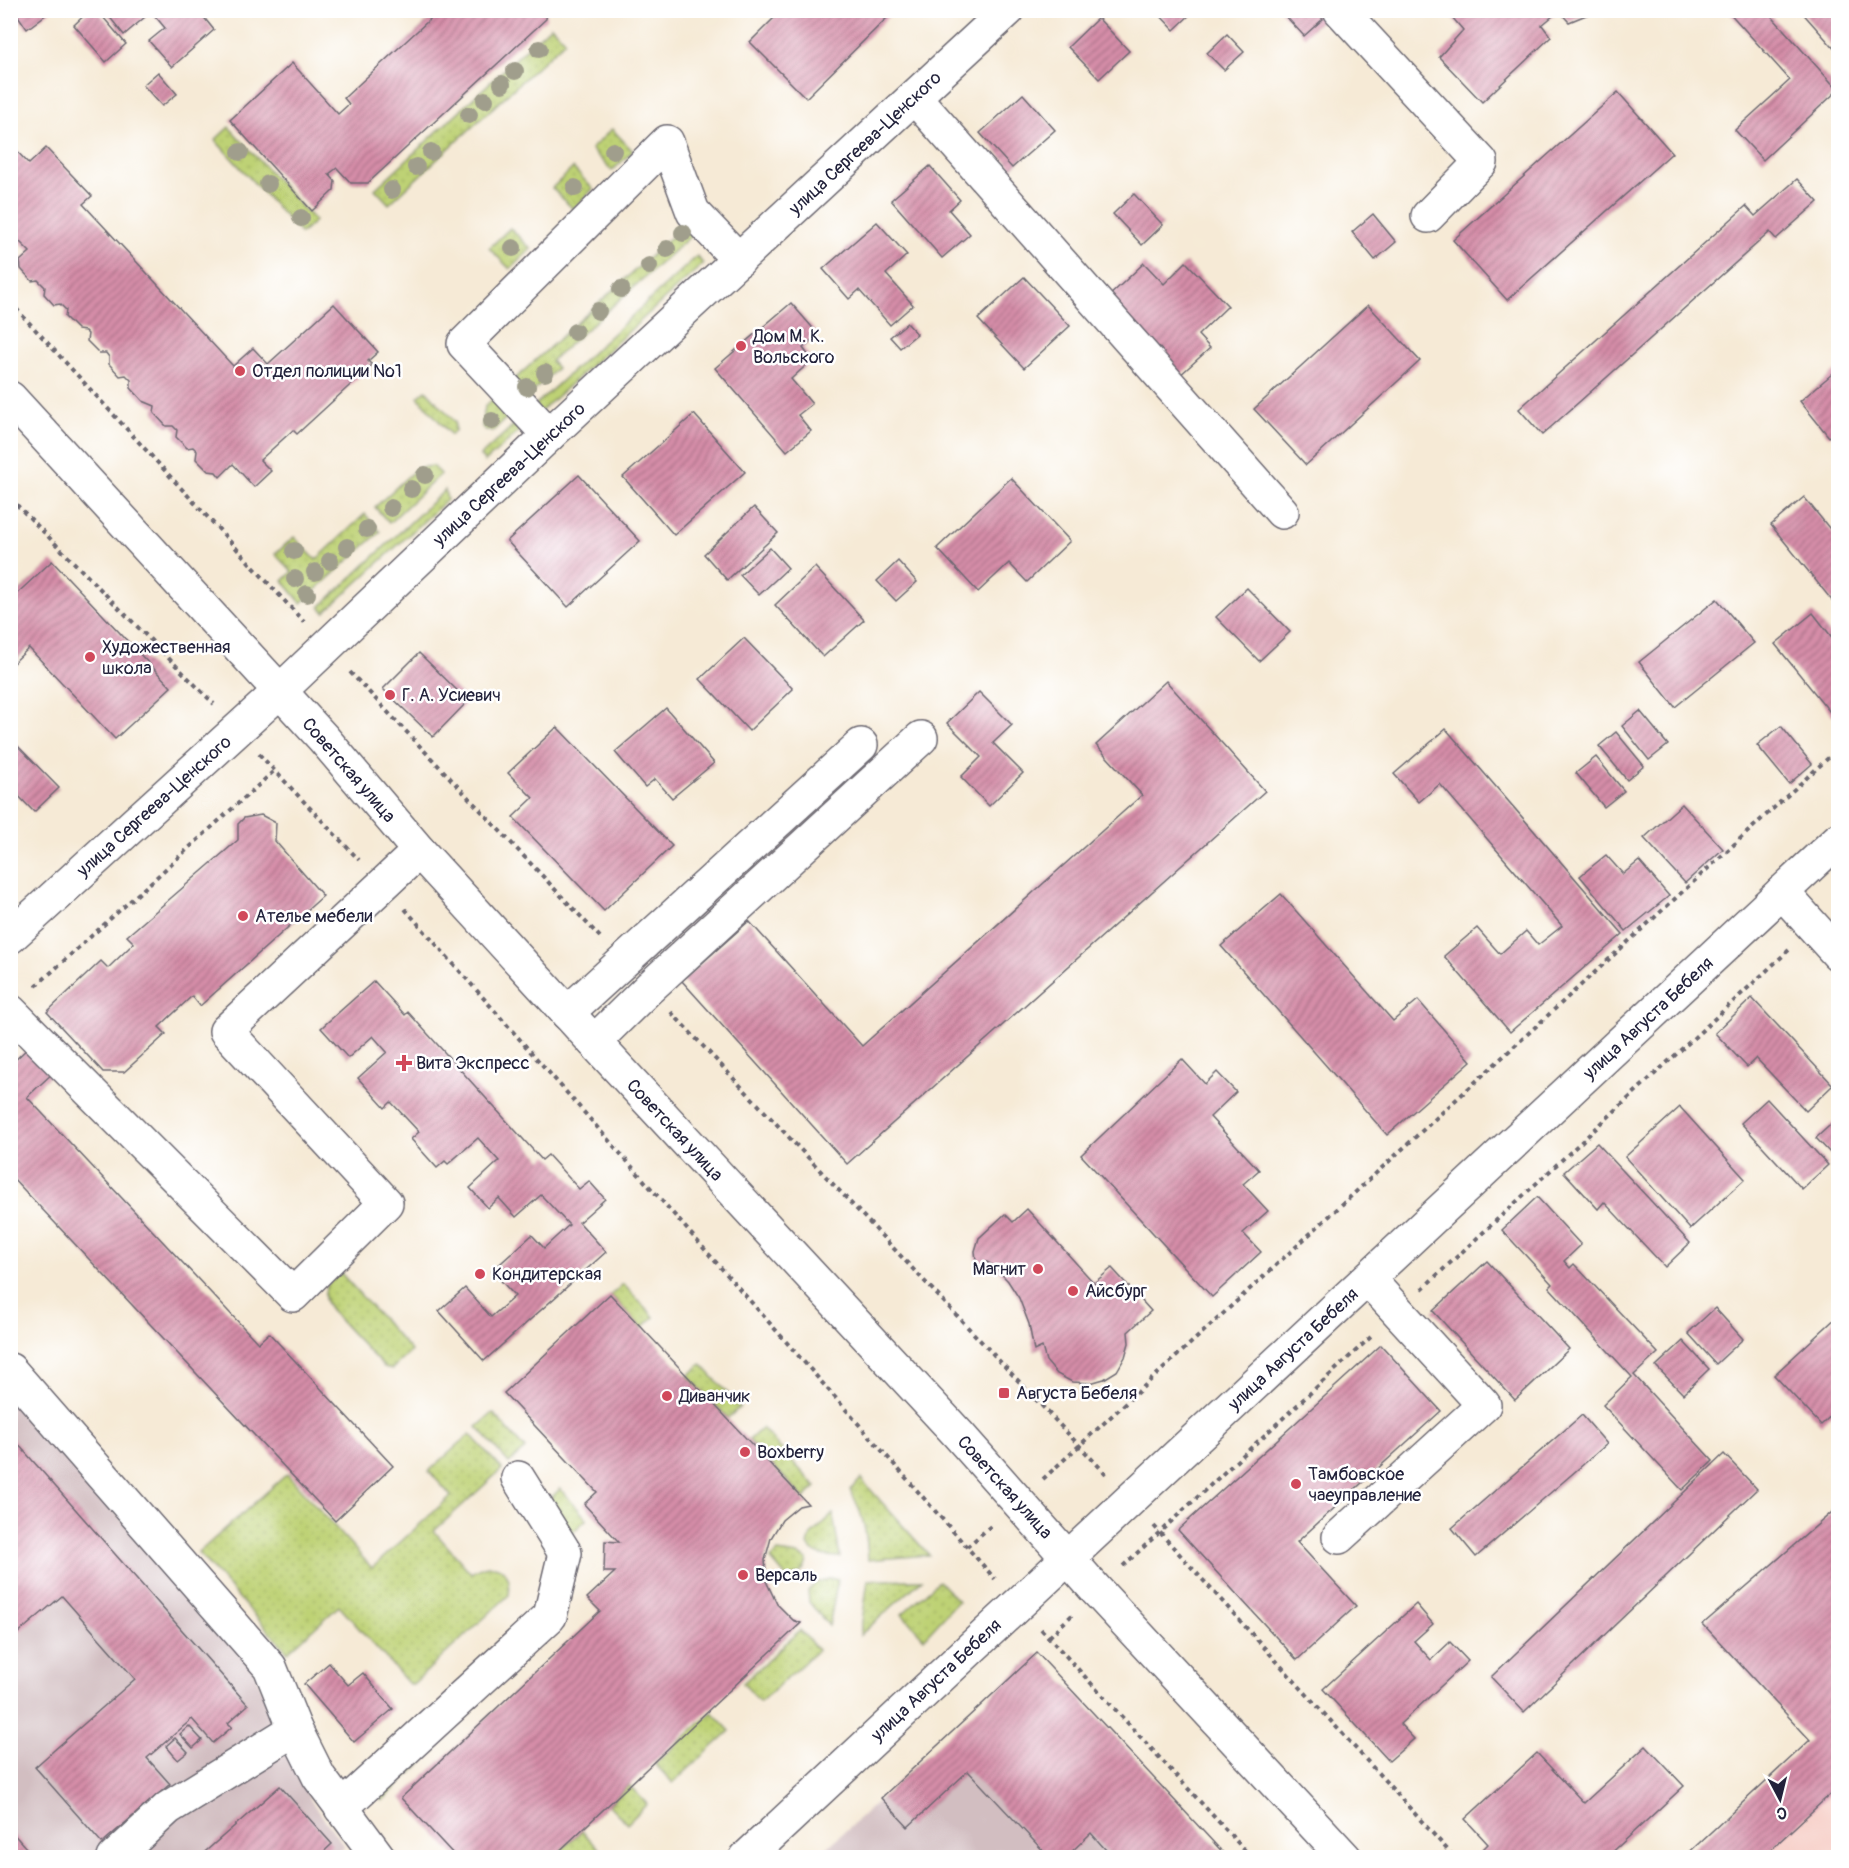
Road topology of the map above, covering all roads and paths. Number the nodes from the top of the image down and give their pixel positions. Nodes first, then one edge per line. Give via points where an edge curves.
1 (1008, 10) edge
2 (1340, 10) edge
3 (915, 98) junction
4 (1428, 216) dead end
5 (739, 260) junction
6 (10, 302) edge
7 (10, 398) edge
8 (549, 435) junction
9 (10, 498) edge
10 (1282, 512) dead end
11 (326, 647) junction
12 (280, 691) junction
13 (237, 730) junction
14 (921, 738) dead end
15 (861, 745) dead end
16 (1839, 749) edge
17 (274, 771) junction
18 (1839, 840) edge
19 (419, 850) junction
20 (384, 886) junction
21 (1782, 892) junction
22 (1814, 928) junction
23 (10, 937) edge
24 (1839, 954) edge
25 (623, 961) junction
26 (648, 988) junction
27 (19, 1002) edge
28 (567, 1013) junction
29 (594, 1042) junction
30 (1368, 1279) junction
31 (1398, 1311) junction
32 (10, 1370) edge
33 (1079, 1445) junction
34 (518, 1478) dead end
35 (1131, 1500) junction
36 (1018, 1502) junction
37 (1160, 1532) junction
38 (1339, 1537) dead end
39 (967, 1547) junction
40 (1068, 1558) junction
41 (1097, 1591) junction
42 (1018, 1604) junction
43 (1048, 1637) junction
44 (295, 1729) junction
45 (341, 1808) junction
46 (114, 1857) edge
47 (379, 1857) edge
48 (746, 1857) edge
49 (1252, 1857) edge
50 (1345, 1857) edge
51 (1455, 1857) edge

1 - 3 street, улица Сергеева-Ценского
2 - 4 street via 1481,162
3 - 5 street, улица Сергеева-Ценского
3 - 10 street
5 - 8 street, улица Сергеева-Ценского
5 - 8 street via 693,212 667,142 464,344
6 - 11 path
7 - 12 street, Советская улица
8 - 11 street, улица Сергеева-Ценского
9 - 13 path
11 - 12 street, улица Сергеева-Ценского
11 - 25 path
12 - 13 street, улица Сергеева-Ценского
12 - 19 street, Советская улица
13 - 17 path
13 - 23 street, улица Сергеева-Ценского
14 - 26 street
15 - 25 street
16 - 33 path
17 - 20 path
17 - 27 path
18 - 21 street, улица Августа Бебеля
19 - 20 street
19 - 28 street, Советская улица
20 - 27 street via 226,1031 386,1203 293,1295
20 - 39 path
21 - 22 street
21 - 30 street, улица Августа Бебеля
22 - 24 street
22 - 31 path
25 - 28 street
26 - 29 street
26 - 33 path
28 - 29 street, Советская улица
29 - 36 street, Советская улица
30 - 31 street
30 - 35 street, улица Августа Бебеля
31 - 37 path
31 - 38 street via 1484,1405
32 - 44 street via 270,1667
33 - 35 path
33 - 36 path
34 - 45 street via 565,1553 550,1616
35 - 37 path
35 - 40 street, улица Августа Бебеля
36 - 39 path
36 - 40 street, Советская улица
37 - 41 path
37 - 51 path
39 - 42 path
40 - 41 street, Советская улица
40 - 42 street, улица Августа Бебеля
41 - 43 path
41 - 50 street, Советская улица
42 - 43 path
42 - 48 street, улица Августа Бебеля
43 - 49 path
44 - 45 street
44 - 46 street via 168,1808
45 - 47 street

